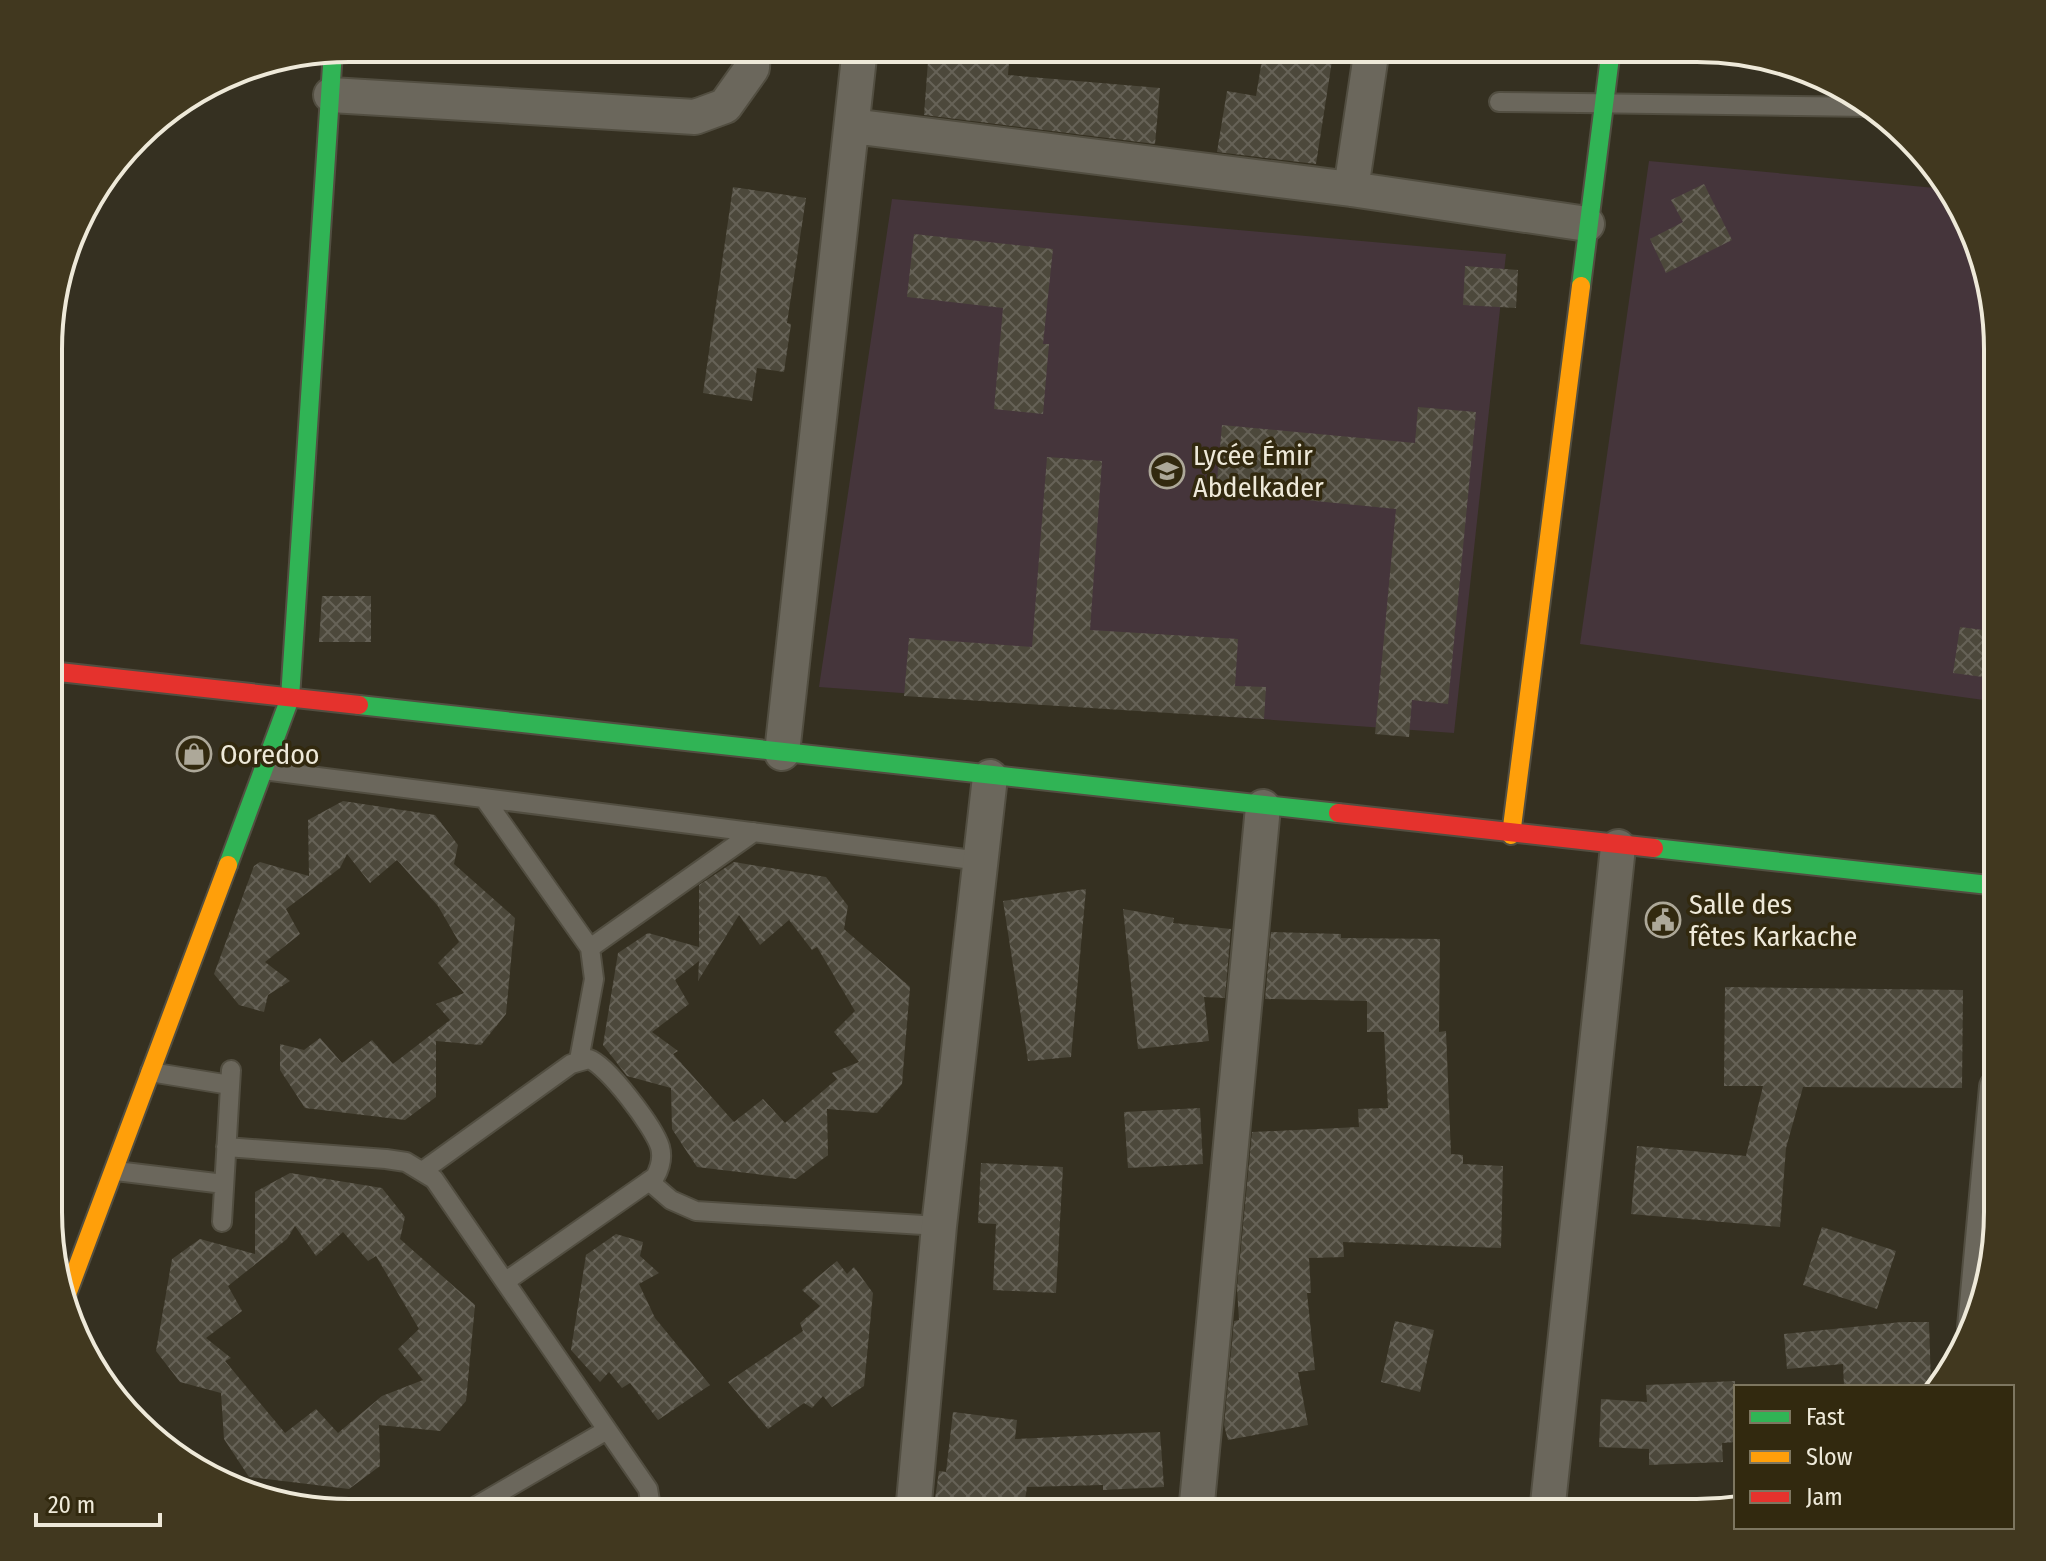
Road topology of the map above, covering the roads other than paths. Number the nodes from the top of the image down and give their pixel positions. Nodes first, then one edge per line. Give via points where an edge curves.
1 (752, 62) edge
2 (859, 62) edge
3 (1370, 62) edge
4 (1609, 62) edge
5 (332, 63) edge
6 (331, 95) junction
7 (1499, 102) dead end
8 (1603, 104) junction
9 (1850, 107) edge
10 (852, 126) junction
11 (1351, 189) junction
12 (1587, 224) junction
13 (62, 672) edge
14 (290, 698) junction
15 (782, 753) junction
16 (263, 770) junction
17 (990, 777) junction
18 (484, 798) junction
19 (1263, 807) junction
20 (754, 832) junction
21 (1511, 835) junction
22 (1618, 847) junction
23 (981, 861) junction
24 (1984, 885) edge
25 (590, 948) junction
26 (579, 1060) junction
27 (149, 1072) junction
28 (226, 1147) junction
29 (424, 1170) junction
30 (116, 1171) junction
31 (649, 1181) junction
32 (224, 1184) junction
33 (222, 1222) dead end
34 (939, 1226) junction
35 (506, 1281) junction
36 (71, 1283) edge
37 (607, 1430) junction
38 (488, 1499) edge
39 (650, 1499) edge
40 (914, 1499) edge
41 (1197, 1499) edge
42 (1548, 1499) edge

1 - 6 street via 725,106 695,117
2 - 10 street
3 - 11 street
4 - 8 street
5 - 6 street
6 - 14 street
7 - 8 lane
8 - 9 lane
8 - 12 street
10 - 11 street
10 - 15 street
11 - 12 street
12 - 21 street
13 - 14 street
14 - 15 street
14 - 16 street
15 - 17 street
16 - 18 lane
16 - 27 street
17 - 19 street
17 - 23 street
18 - 20 lane
18 - 25 lane
19 - 21 street
19 - 41 street
20 - 23 lane
20 - 25 lane
21 - 22 street
22 - 24 street
22 - 42 street
23 - 34 street
25 - 26 lane via 594,979
26 - 29 lane
26 - 31 lane via 598,1062 606,1069 656,1139 660,1168
27 - 28 lane via 230,1078
27 - 30 street
28 - 29 lane via 386,1159
28 - 32 lane
29 - 35 lane via 444,1189
30 - 32 lane
30 - 36 street
31 - 34 lane via 671,1200 696,1211
31 - 35 lane
32 - 33 lane
34 - 40 street
35 - 37 lane
37 - 38 lane
37 - 39 lane

